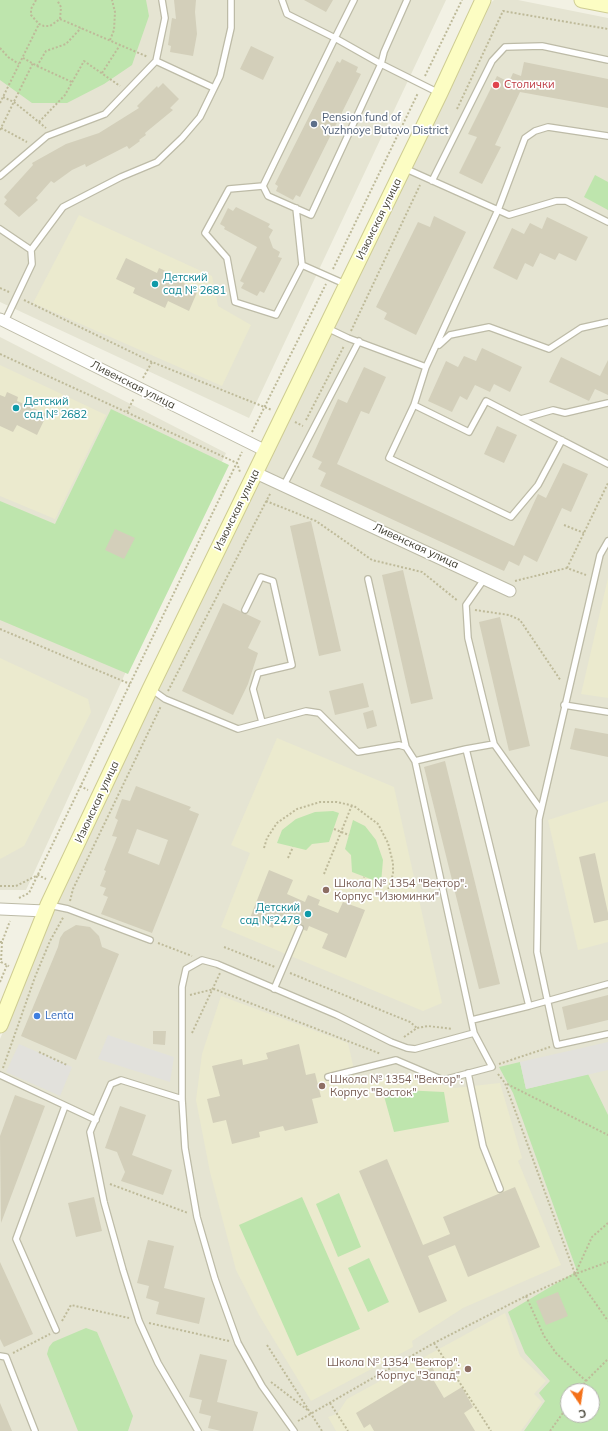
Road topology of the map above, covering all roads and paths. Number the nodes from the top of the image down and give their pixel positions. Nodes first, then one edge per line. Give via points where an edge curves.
1 (36, 0) edge
2 (58, 0) edge
3 (112, 0) edge
4 (162, 0) edge
5 (232, 0) edge
6 (282, 0) edge
7 (354, 0) edge
8 (407, 0) edge
9 (462, 0) edge
10 (483, 0) edge
11 (582, 0) edge
12 (608, 5) edge
13 (60, 19) junction
14 (39, 24) junction
15 (81, 28) junction
16 (335, 38) junction
17 (110, 40) junction
18 (120, 45) junction
19 (0, 48) edge
20 (22, 58) junction
21 (608, 60) edge
22 (156, 61) junction
23 (33, 63) junction
24 (19, 64) junction
25 (381, 64) junction
26 (37, 66) junction
27 (102, 74) junction
28 (72, 82) junction
29 (422, 84) junction
30 (214, 88) junction
31 (127, 91) junction
32 (440, 93) junction
33 (3, 97) junction
34 (14, 102) junction
35 (0, 103) edge
36 (39, 122) junction
37 (0, 128) edge
38 (54, 134) junction
39 (608, 136) edge
40 (35, 146) junction
41 (404, 168) junction
42 (0, 176) edge
43 (432, 181) junction
44 (263, 186) junction
45 (296, 208) junction
46 (498, 210) junction
47 (608, 222) edge
48 (0, 229) edge
49 (31, 250) junction
50 (302, 265) junction
51 (330, 277) junction
52 (347, 285) junction
53 (0, 288) edge
54 (17, 296) junction
55 (2, 320) edge
56 (608, 322) edge
57 (326, 328) junction
58 (359, 341) junction
59 (437, 346) junction
60 (0, 354) edge
61 (426, 367) junction
62 (608, 403) edge
63 (414, 405) junction
64 (265, 407) junction
65 (284, 417) junction
66 (521, 419) junction
67 (303, 426) dead end
68 (562, 440) junction
69 (247, 442) junction
70 (266, 451) junction
71 (237, 463) junction
72 (608, 464) edge
73 (254, 476) junction
74 (608, 483) edge
75 (284, 484) junction
76 (271, 492) dead end
77 (266, 501) dead end
78 (564, 525) dead end
79 (584, 533) junction
80 (608, 542) edge
81 (567, 568) junction
82 (485, 578) junction
83 (368, 579) dead end
84 (595, 579) junction
85 (499, 585) junction
86 (510, 591) dead end
87 (467, 608) junction
88 (245, 610) dead end
89 (0, 629) edge
90 (130, 684) junction
91 (150, 689) junction
92 (568, 690) junction
93 (564, 705) junction
94 (608, 712) edge
95 (262, 722) junction
96 (494, 744) junction
97 (406, 747) junction
98 (466, 749) junction
99 (415, 761) junction
100 (352, 805) junction
101 (541, 810) junction
102 (334, 829) dead end
103 (341, 832) junction
104 (349, 835) dead end
105 (293, 847) dead end
106 (264, 848) dead end
107 (288, 858) dead end
108 (324, 874) dead end
109 (38, 876) junction
110 (364, 877) dead end
111 (58, 884) junction
112 (0, 886) edge
113 (358, 888) dead end
114 (73, 889) dead end
115 (384, 899) dead end
116 (47, 908) junction
117 (0, 909) edge
118 (68, 909) junction
119 (14, 910) junction
120 (300, 928) dead end
121 (150, 940) joint
122 (0, 942) edge
123 (224, 947) dead end
124 (202, 960) junction
125 (7, 965) dead end
126 (222, 967) junction
127 (283, 970) junction
128 (0, 982) edge
129 (608, 984) edge
130 (214, 989) junction
131 (274, 989) junction
132 (182, 997) junction
133 (548, 1002) junction
134 (529, 1006) junction
135 (472, 1020) junction
136 (0, 1025) edge
137 (417, 1028) junction
138 (453, 1030) dead end
139 (474, 1034) junction
140 (608, 1034) edge
141 (400, 1040) dead end
142 (557, 1045) junction
143 (38, 1052) dead end
144 (182, 1053) junction
145 (396, 1060) junction
146 (67, 1065) dead end
147 (492, 1067) junction
148 (468, 1072) junction
149 (0, 1075) edge
150 (328, 1077) dead end
151 (505, 1084) junction
152 (182, 1099) junction
153 (65, 1106) junction
154 (96, 1120) junction
155 (608, 1135) edge
156 (99, 1180) junction
157 (500, 1189) dead end
158 (197, 1217) junction
159 (608, 1223) edge
160 (608, 1262) edge
161 (575, 1274) junction
162 (526, 1296) junction
163 (139, 1320) junction
164 (608, 1321) edge
165 (56, 1330) junction
166 (238, 1343) junction
167 (434, 1343) junction
168 (267, 1345) dead end
169 (3, 1356) edge
170 (608, 1359) edge
171 (586, 1380) junction
172 (270, 1381) dead end
173 (584, 1383) edge
174 (330, 1402) junction
175 (312, 1413) junction
176 (560, 1417) edge
177 (290, 1426) junction
178 (35, 1431) edge
179 (198, 1431) edge
180 (294, 1431) edge
181 (322, 1431) edge
182 (348, 1431) edge
183 (491, 1431) edge
184 (550, 1431) edge

1 - 14 path via 31,9
2 - 13 path via 61,7
3 - 17 path via 115,12 114,30
4 - 22 lane via 165,18
5 - 30 lane via 231,28 220,76
6 - 16 lane via 287,14
7 - 16 lane
8 - 25 lane
9 - 29 path
10 - 32 street, Изюмская улица
11 - 12 street
13 - 14 path via 50,26
13 - 15 path
14 - 20 path
15 - 17 path
15 - 26 path via 66,44 46,51
16 - 25 lane
16 - 44 lane
17 - 18 path
18 - 22 path
18 - 27 path
19 - 24 path
20 - 23 path
20 - 24 path
21 - 43 lane via 542,46 505,47 492,61
22 - 30 lane
22 - 31 lane
23 - 26 path
23 - 34 path
24 - 33 path
25 - 29 lane
25 - 45 lane via 311,214
26 - 28 path
27 - 28 path via 84,61
27 - 31 path
28 - 36 path via 65,95
29 - 32 lane
29 - 51 path
30 - 49 lane via 200,117 156,162 63,207
31 - 38 lane via 105,114
32 - 41 street, Изюмская улица
33 - 34 path
33 - 35 path
34 - 36 path
34 - 37 path
36 - 38 path
37 - 40 path
38 - 40 lane
39 - 46 lane via 548,127 535,131 525,138
40 - 42 lane
41 - 43 lane
41 - 52 street, Изюмская улица
43 - 46 lane
44 - 45 lane via 268,196
44 - 50 lane via 229,189 205,232 227,258 235,302 276,315
45 - 50 lane
46 - 47 lane via 509,215 556,201 566,201
46 - 59 lane
48 - 49 lane
49 - 54 lane via 32,264
50 - 51 lane
51 - 52 lane
51 - 64 path
52 - 57 street, Изюмская улица
53 - 54 path
54 - 55 lane
54 - 64 path via 152,362
55 - 69 street, Ливенская улица
56 - 59 lane via 581,328 549,349 489,327 450,335
57 - 58 lane
57 - 65 street, Изюмская улица
58 - 61 lane
58 - 75 lane
59 - 61 lane
60 - 71 path
61 - 63 lane
62 - 66 lane via 565,413 553,410
63 - 66 lane via 469,432 486,400
63 - 68 lane via 389,458 511,517 538,485
64 - 65 path
64 - 69 path
65 - 67 path
65 - 70 street, Изюмская улица
66 - 68 lane
68 - 72 lane
69 - 70 street, Ливенская улица
69 - 71 path
70 - 73 street, Изюмская улица
71 - 73 path via 241,474
71 - 90 path
73 - 75 street, Ливенская улица
73 - 76 path
73 - 91 street, Изюмская улица
74 - 79 path
75 - 82 street, Ливенская улица
77 - 87 path via 316,521 372,560 422,572
78 - 79 path
79 - 81 path
80 - 84 lane via 600,555
81 - 84 path
81 - 85 path
82 - 85 street, Ливенская улица
82 - 87 lane via 466,605
83 - 97 lane
84 - 92 lane
85 - 86 street, Ливенская улица
87 - 92 path via 509,615 520,620
87 - 96 lane via 468,638
88 - 95 lane via 261,577 273,581 292,665 258,673 252,689
89 - 90 path
90 - 109 path
91 - 95 lane via 165,699 238,729
91 - 111 street, Изюмская улица
92 - 93 lane
93 - 94 lane
93 - 101 lane
95 - 97 lane via 306,711 318,713 358,752 399,745
96 - 98 lane
96 - 101 lane
97 - 99 lane
98 - 99 lane
98 - 134 lane
99 - 135 lane
100 - 103 path
100 - 106 path via 320,802 297,809 276,823
100 - 115 path via 365,812 378,824 388,843 393,863 391,882
101 - 133 lane via 537,952
102 - 103 path
103 - 104 path
103 - 108 path
105 - 107 path
109 - 111 path
109 - 112 path via 16,886
109 - 119 path via 29,893 19,898
110 - 113 path
111 - 114 path
111 - 116 street, Изюмская улица
116 - 118 lane
116 - 119 street
116 - 136 street, Изюмская улица
117 - 119 street
118 - 121 lane
118 - 149 path via 50,941
119 - 122 path
120 - 127 lane
121 - 124 path
123 - 127 path
124 - 126 lane
124 - 132 lane via 186,969
125 - 128 path
126 - 130 path
126 - 131 lane
127 - 131 lane
127 - 137 path via 410,1022
129 - 133 lane
130 - 132 path
130 - 144 path
130 - 145 path
131 - 139 lane via 407,1048 415,1049
132 - 144 lane
133 - 134 lane
133 - 142 lane
134 - 135 lane
135 - 139 lane
137 - 138 path via 428,1026
137 - 141 path
139 - 147 lane
140 - 142 lane
142 - 147 path
143 - 146 path
144 - 152 lane
145 - 148 lane via 442,1080
145 - 150 lane
147 - 148 lane
147 - 151 path
148 - 157 lane via 483,1146
149 - 153 lane
151 - 155 path
151 - 161 path
152 - 154 lane via 121,1080 111,1084
152 - 158 lane via 186,1148
153 - 154 lane
153 - 165 lane via 16,1239
154 - 156 lane via 90,1132
156 - 158 path
156 - 163 lane via 122,1270
158 - 166 lane via 215,1279
159 - 161 path via 592,1237
160 - 161 path
161 - 162 path
161 - 164 path
162 - 167 path
162 - 171 path via 544,1336 556,1353
163 - 165 path via 72,1305
163 - 166 path
163 - 179 lane via 158,1363
165 - 169 path
166 - 177 lane via 262,1386
167 - 174 path
167 - 183 path
168 - 175 path
169 - 178 lane
170 - 171 path
171 - 173 path
172 - 175 path
174 - 175 path
174 - 182 path
175 - 177 path
175 - 181 path
176 - 184 path
177 - 180 lane

